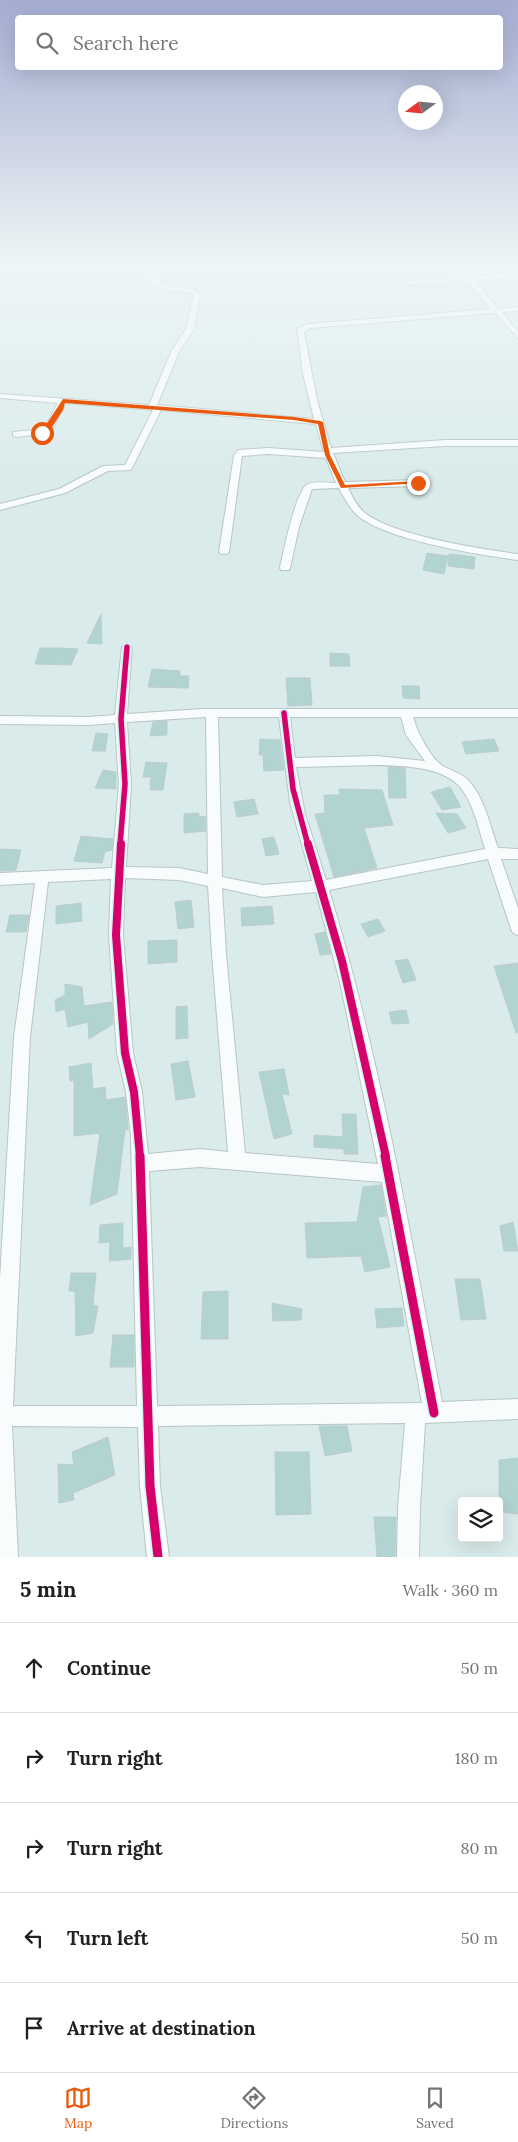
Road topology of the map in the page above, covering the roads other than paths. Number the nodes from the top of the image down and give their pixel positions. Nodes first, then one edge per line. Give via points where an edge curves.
1 (186, 335) edge
2 (300, 335) edge
3 (0, 396) edge
4 (63, 401) junction
5 (155, 408) junction
6 (320, 422) junction
7 (16, 434) dead end
8 (518, 443) edge
9 (327, 453) junction
10 (418, 483) dead end
11 (343, 487) junction
12 (0, 507) edge
13 (224, 552) dead end
14 (518, 557) edge
15 (285, 568) dead end
16 (127, 646) dead end
17 (406, 712) junction
18 (212, 713) junction
19 (284, 713) junction
20 (518, 713) edge
21 (121, 719) junction
22 (0, 720) edge
23 (290, 763) junction
24 (438, 769) junction
25 (494, 853) junction
26 (518, 854) edge
27 (119, 873) junction
28 (42, 878) junction
29 (0, 879) edge
30 (215, 881) junction
31 (322, 886) junction
32 (518, 929) edge
33 (237, 1160) junction
34 (140, 1163) junction
35 (390, 1174) junction
36 (518, 1409) edge
37 (425, 1413) junction
38 (1, 1416) edge
39 (148, 1418) junction
40 (7, 1557) edge
41 (158, 1557) edge
42 (408, 1557) edge

1 - 5 street via 176,350
2 - 6 street
3 - 4 street
4 - 5 street
4 - 7 street via 47,431
5 - 6 street
5 - 12 street via 128,468 106,468 62,491
6 - 9 street
8 - 9 street via 445,443
9 - 11 street
9 - 13 street via 241,452
10 - 11 street
11 - 14 street via 360,513 383,526
11 - 15 street via 315,484 307,488
16 - 21 street
17 - 19 street
17 - 20 street
17 - 24 street via 412,735
18 - 19 street
18 - 21 street
18 - 30 street
19 - 23 street
21 - 22 street
21 - 27 street via 125,784
23 - 24 street via 394,760
23 - 31 street via 300,815
24 - 25 street via 460,780 472,796
25 - 26 street
25 - 31 street
25 - 32 street
27 - 28 street
27 - 30 street via 179,874
27 - 34 street via 116,912 120,994
28 - 29 street
28 - 38 street via 22,1037
30 - 31 street via 263,891
30 - 33 street
31 - 35 street via 340,950
33 - 34 street via 200,1158
33 - 35 street
34 - 39 street
35 - 37 street
36 - 37 street
37 - 39 street
37 - 42 street via 409,1507
38 - 39 street
38 - 40 street
39 - 41 street via 150,1486

